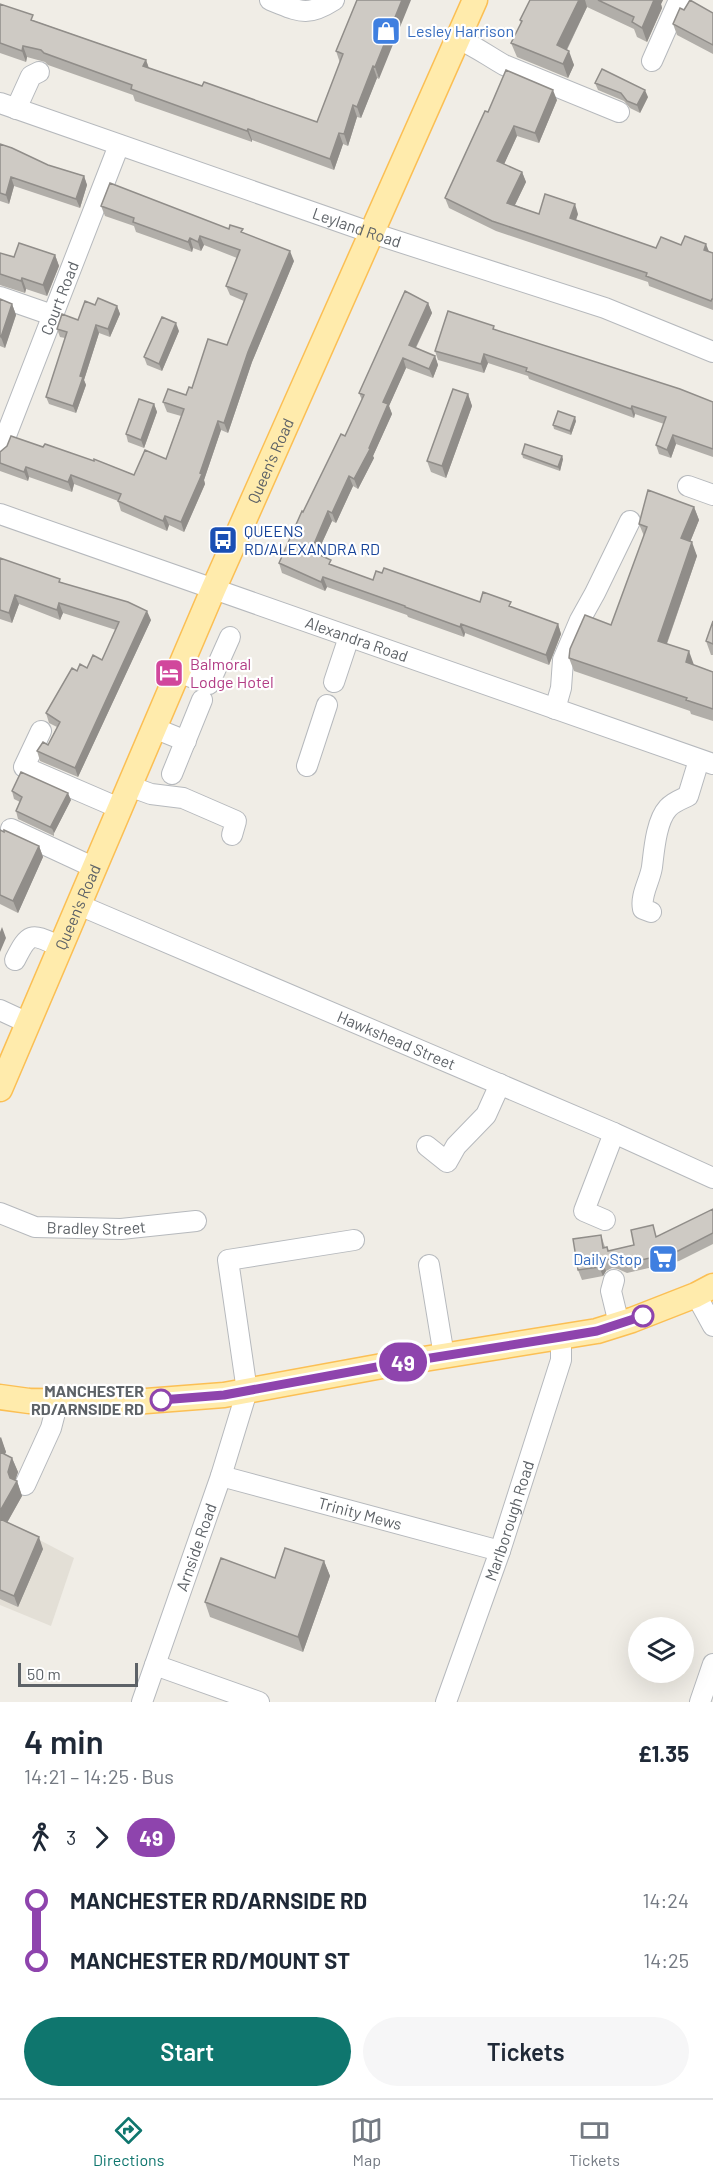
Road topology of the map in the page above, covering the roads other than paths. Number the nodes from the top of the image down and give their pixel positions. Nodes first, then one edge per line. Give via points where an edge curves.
1 (270, 0) edge
2 (334, 0) edge
3 (475, 0) edge
4 (678, 0) edge
5 (458, 39) junction
6 (651, 61) dead end
7 (39, 72) dead end
8 (8, 106) edge
9 (619, 112) dead end
10 (119, 145) junction
11 (372, 233) junction
12 (0, 297) edge
13 (52, 315) junction
14 (713, 352) edge
15 (0, 451) edge
16 (688, 486) dead end
17 (713, 495) edge
18 (0, 514) edge
19 (630, 521) dead end
20 (213, 590) junction
21 (230, 637) dead end
22 (349, 638) junction
23 (178, 672) junction
24 (334, 682) dead end
25 (202, 700) dead end
26 (327, 705) dead end
27 (555, 709) junction
28 (154, 728) junction
29 (41, 731) dead end
30 (186, 741) junction
31 (706, 762) edge
32 (307, 766) dead end
33 (172, 774) dead end
34 (129, 786) junction
35 (119, 808) junction
36 (11, 829) dead end
37 (232, 835) dead end
38 (94, 868) junction
39 (79, 905) junction
40 (651, 912) dead end
41 (61, 947) junction
42 (15, 960) dead end
43 (0, 1010) edge
44 (0, 1021) edge
45 (27, 1026) junction
46 (500, 1084) junction
47 (0, 1089) edge
48 (614, 1133) junction
49 (427, 1146) dead end
50 (713, 1178) edge
51 (0, 1213) edge
52 (605, 1220) dead end
53 (196, 1221) dead end
54 (354, 1240) dead end
55 (429, 1265) dead end
56 (614, 1280) dead end
57 (704, 1290) edge
58 (619, 1324) junction
59 (713, 1326) edge
60 (561, 1337) junction
61 (444, 1356) junction
62 (247, 1391) junction
63 (0, 1397) edge
64 (57, 1401) junction
65 (221, 1476) junction
66 (25, 1485) dead end
67 (500, 1551) junction
68 (713, 1664) edge
69 (155, 1665) junction
70 (142, 1702) edge
71 (259, 1702) edge
72 (446, 1702) edge
73 (700, 1702) edge

1 - 2 street via 304,13
3 - 5 main road, Queen's Road
4 - 6 street
5 - 9 street via 504,65
5 - 11 main road, Queen's Road
7 - 8 street via 31,76
8 - 10 street, Leyland Road
10 - 11 street, Leyland Road
10 - 13 street, Court Road
11 - 14 street, Leyland Road via 605,308
11 - 20 main road, Queen's Road
12 - 13 street
13 - 15 street, Court Road
16 - 17 street
18 - 20 street, Alexandra Road
19 - 27 street via 563,660
20 - 22 street, Alexandra Road
20 - 23 main road, Queen's Road
21 - 23 street via 209,684
22 - 24 street
22 - 27 street, Alexandra Road
23 - 28 main road, Queen's Road
25 - 30 street
26 - 32 street
27 - 31 street, Alexandra Road
28 - 30 street
28 - 34 main road, Queen's Road
29 - 35 street via 24,767
30 - 33 street
31 - 40 street via 688,796 667,808 660,826 642,902 643,909
34 - 35 main road, Queen's Road
34 - 37 street via 151,794 183,798 236,821
35 - 38 main road, Queen's Road
36 - 38 street
38 - 39 main road, Queen's Road
39 - 41 main road, Queen's Road
39 - 46 street, Hawkshead Street
41 - 42 street via 30,937
41 - 45 main road, Queen's Road
43 - 45 street
44 - 45 street
45 - 47 main road, Queen's Road
46 - 48 street, Hawkshead Street
46 - 49 street via 486,1115 456,1146 447,1162
48 - 50 street, Hawkshead Street
48 - 52 street via 584,1210
51 - 53 street, Bradley Street via 35,1227 121,1229
54 - 62 street via 228,1260
55 - 61 street
56 - 58 street via 611,1291
57 - 58 main road
57 - 59 street
58 - 60 main road
60 - 61 main road
60 - 67 street, Marlborough Road via 561,1360
61 - 62 main road
62 - 64 main road via 133,1402
62 - 65 street, Arnside Road
63 - 64 main road
64 - 66 street via 51,1428
65 - 67 street, Trinity Mews
65 - 69 street, Arnside Road
67 - 72 street, Marlborough Road
68 - 73 street
69 - 70 street, Arnside Road
69 - 71 street

